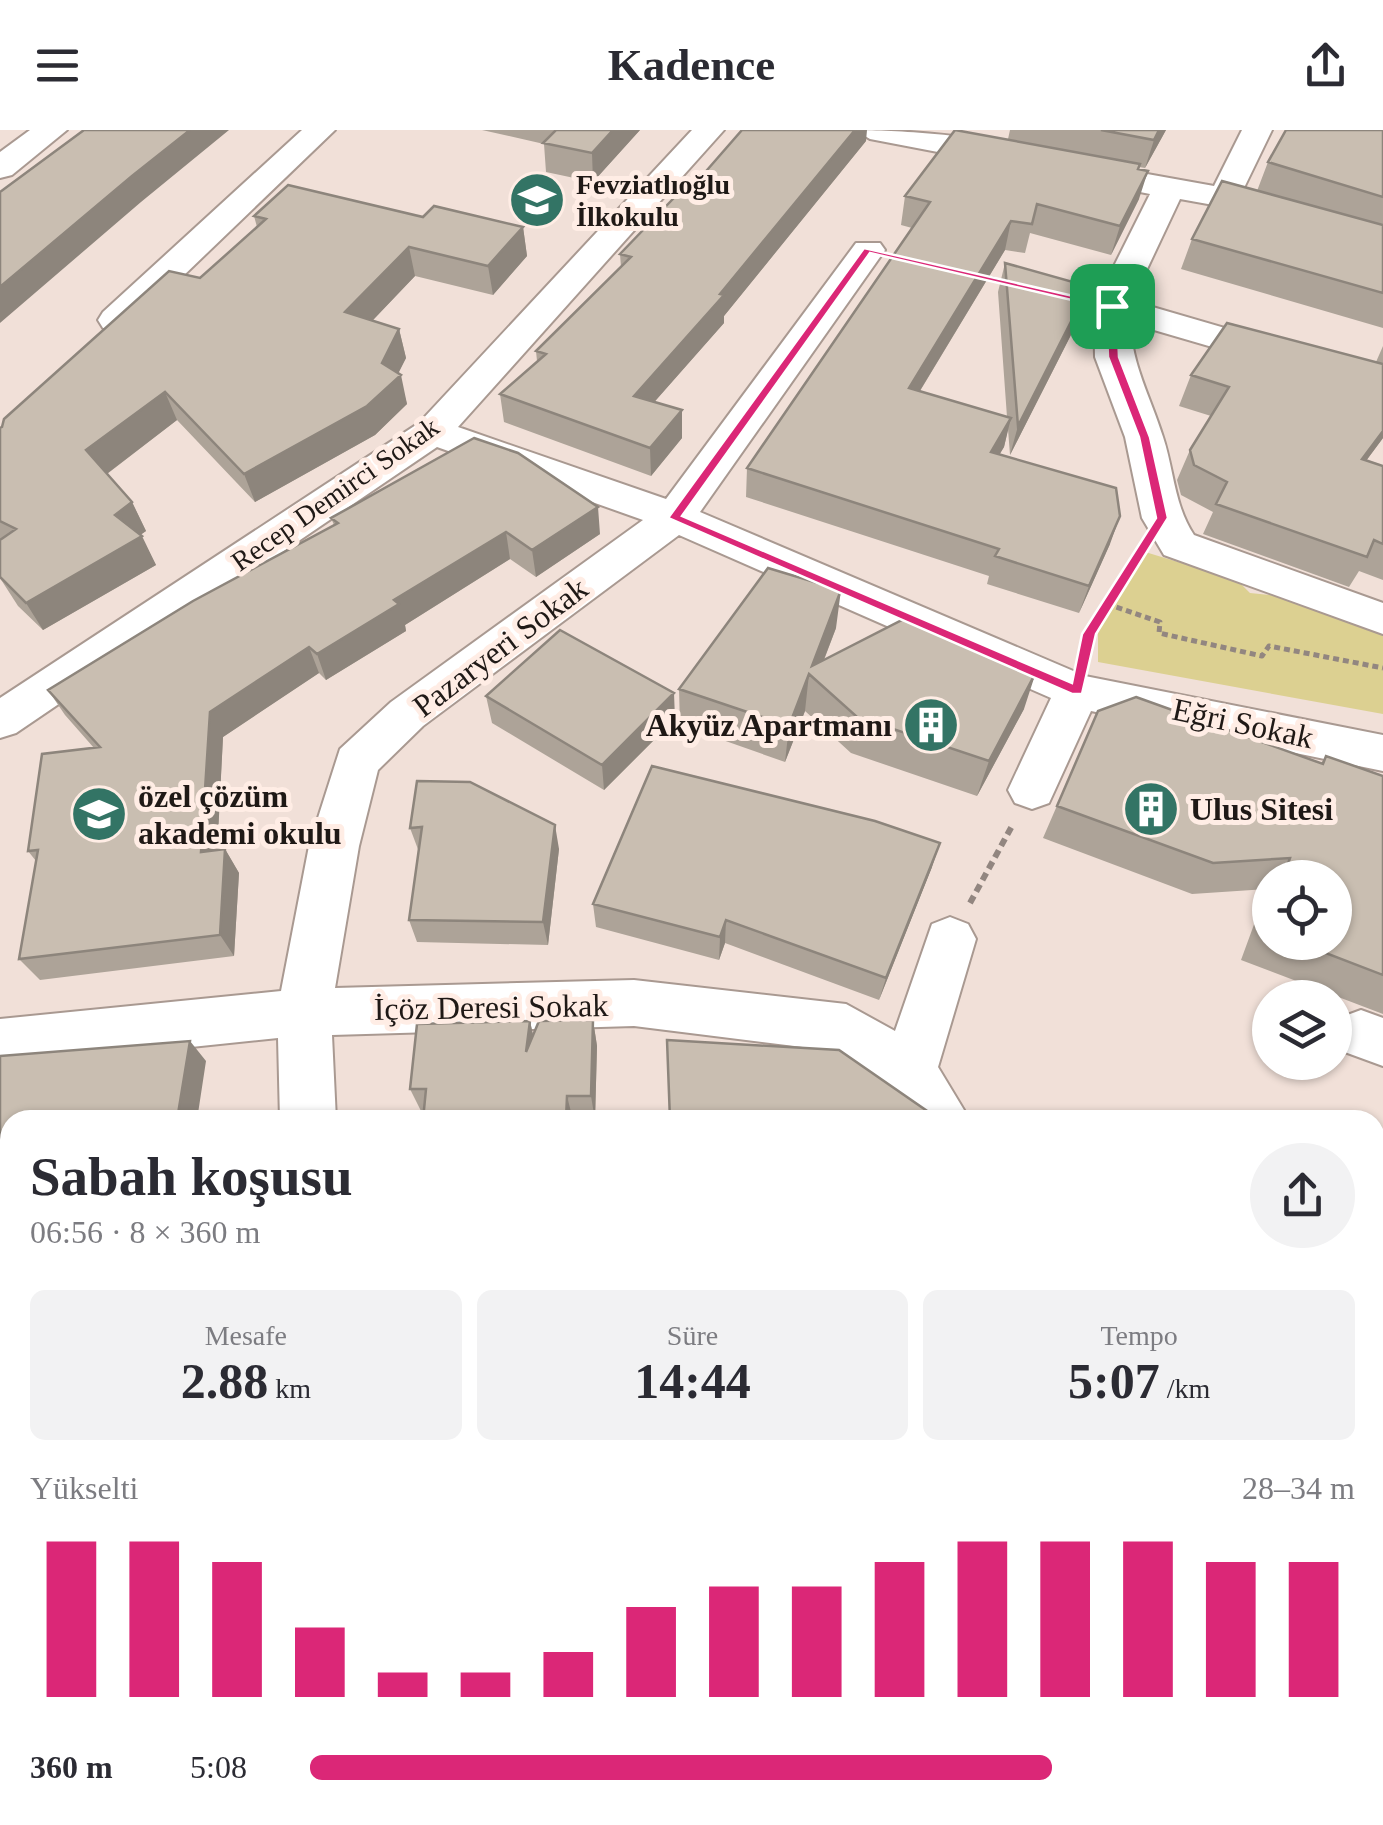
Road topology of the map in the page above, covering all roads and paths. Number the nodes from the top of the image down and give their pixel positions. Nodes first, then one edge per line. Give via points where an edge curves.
1 (320, 130) edge
2 (708, 130) edge
3 (870, 130) edge
4 (1257, 130) edge
5 (64, 136) edge
6 (1038, 163) edge
7 (0, 168) edge
8 (1113, 177) edge
9 (1169, 188) junction
10 (1224, 196) junction
11 (0, 201) edge
12 (1383, 247) edge
13 (868, 250) dead end
14 (980, 276) edge
15 (1018, 284) edge
16 (1112, 306) junction
17 (87, 346) edge
18 (1383, 386) edge
19 (433, 432) junction
20 (674, 518) junction
21 (1162, 518) junction
22 (1107, 604) junction
23 (1383, 619) edge
24 (1383, 668) edge
25 (1077, 691) junction
26 (0, 721) edge
27 (1383, 753) edge
28 (1032, 790) joint
29 (950, 939) joint
30 (304, 1012) junction
31 (0, 1043) edge
32 (909, 1071) junction
33 (308, 1110) edge
34 (935, 1110) edge

1 - 17 street
2 - 19 street, Recep Demirci Sokak
3 - 6 street
4 - 10 street
5 - 7 main road
5 - 11 main road
8 - 9 street
9 - 10 street
9 - 16 street
10 - 12 street
13 - 20 street, Pazaryeri Sokak
14 - 15 path
16 - 18 street
16 - 21 street via 1114,357 1144,437
19 - 20 street, Eğri Sokak
19 - 26 street, Recep Demirci Sokak
20 - 25 street, Eğri Sokak
20 - 30 street, Pazaryeri Sokak via 407,714 357,762 334,846
21 - 22 path
21 - 23 street via 1179,544 1212,560
22 - 24 path via 1160,622 1158,632 1262,656 1269,646
22 - 25 path via 1089,634
25 - 27 street, Eğri Sokak
25 - 28 street
28 - 29 path
29 - 32 street
30 - 31 street, İçöz Deresi Sokak
30 - 32 street, İçöz Deresi Sokak via 634,1003 846,1028
30 - 33 street, Pazaryeri Sokak
32 - 34 street, İçöz Deresi Sokak

